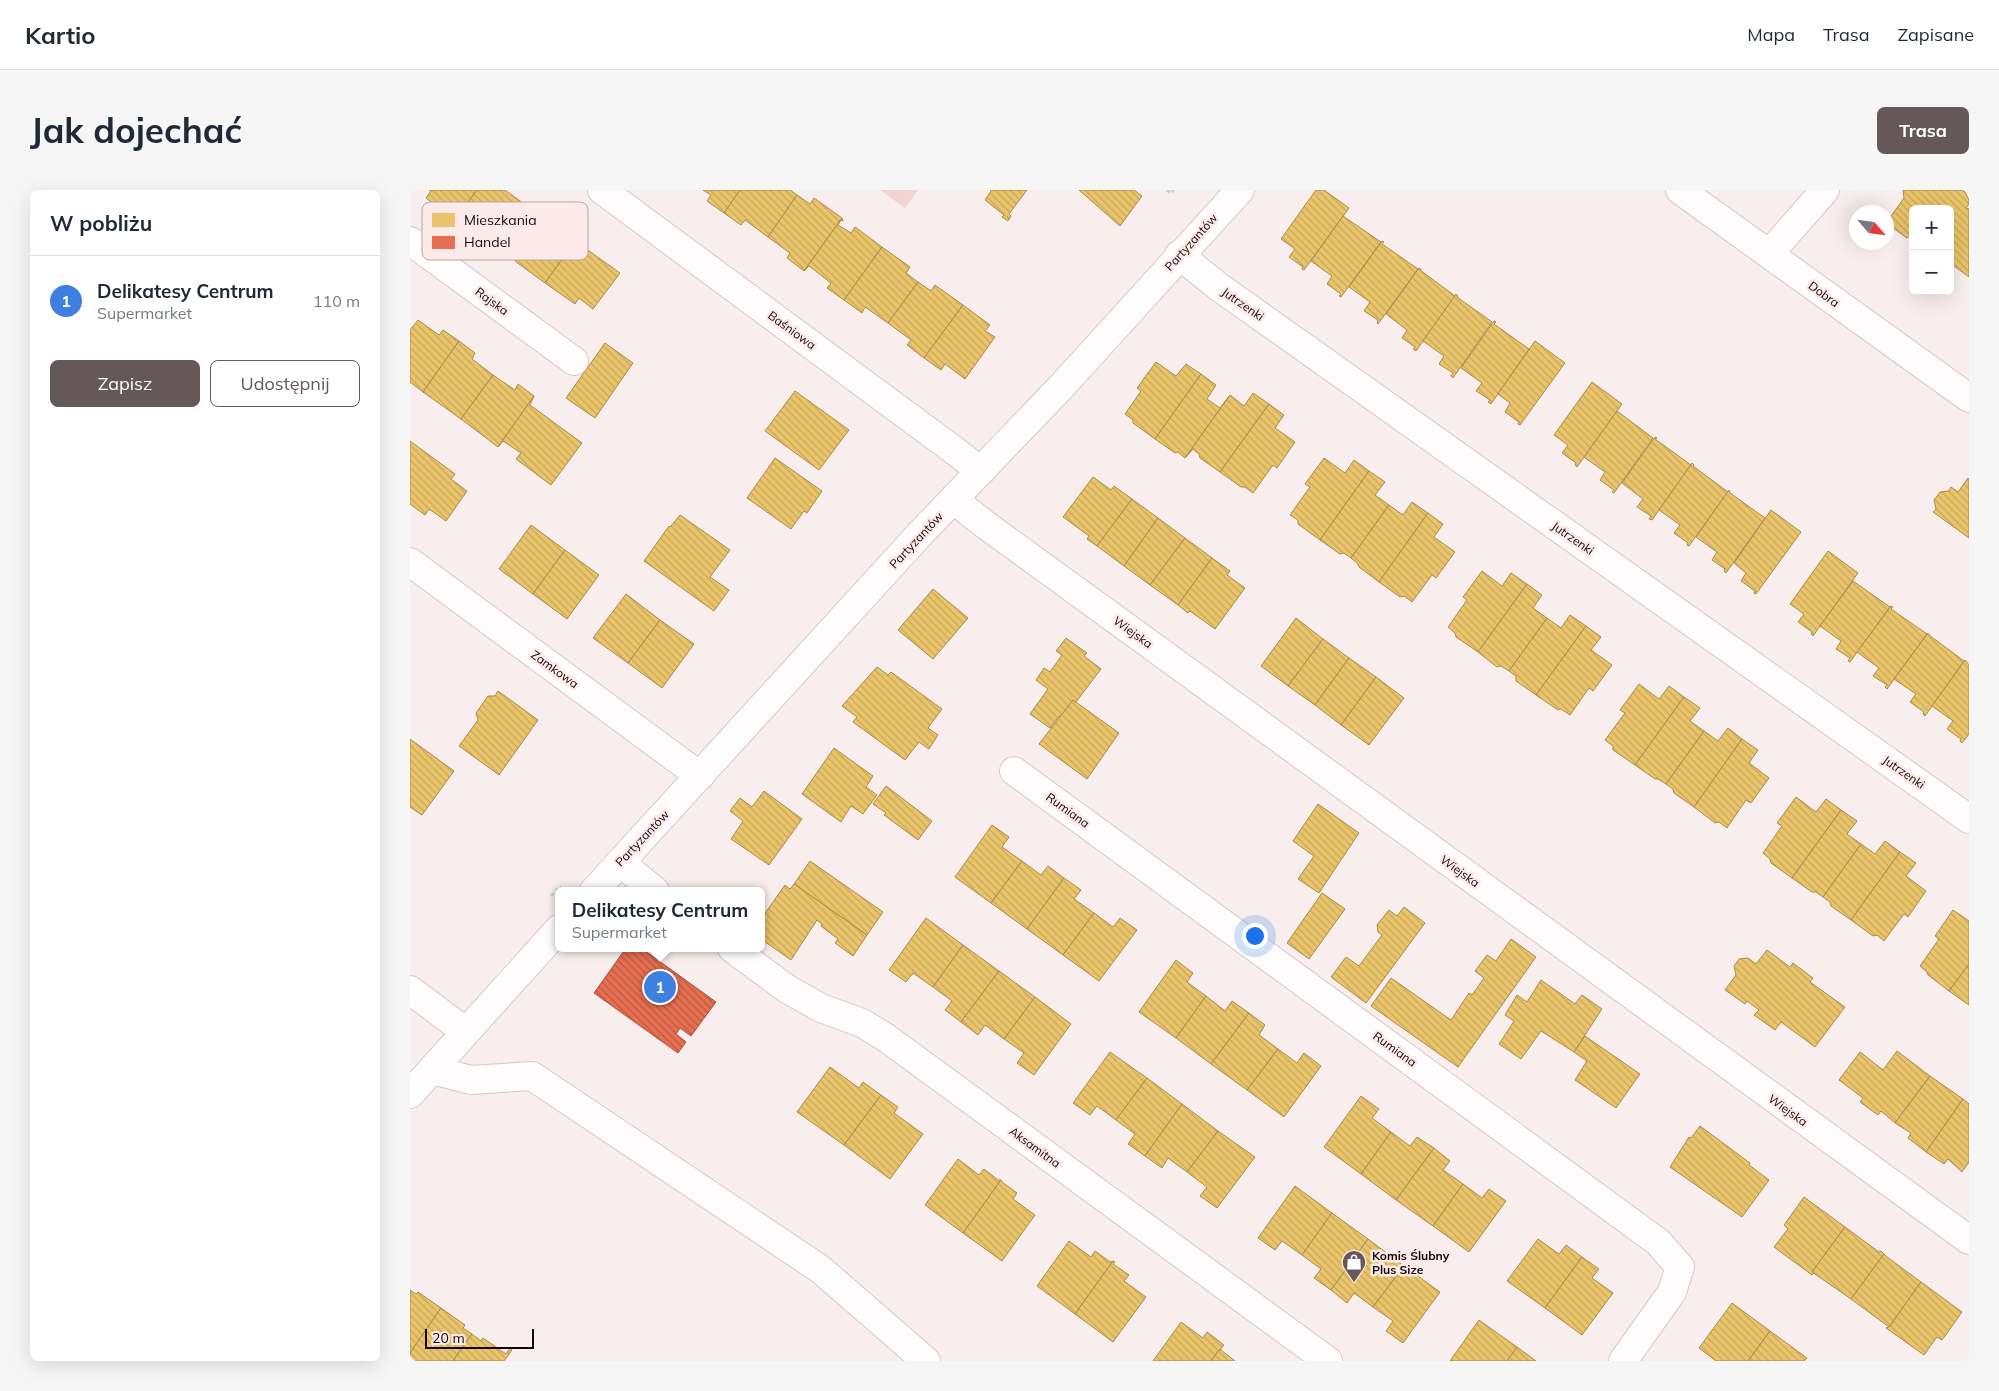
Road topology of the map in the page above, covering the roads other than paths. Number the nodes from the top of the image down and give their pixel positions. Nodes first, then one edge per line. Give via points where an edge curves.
1 (602, 190) edge
2 (1240, 190) edge
3 (1680, 190) edge
4 (1825, 190) edge
5 (410, 242) edge
6 (422, 251) edge
7 (1768, 254) junction
8 (1179, 255) junction
9 (435, 260) edge
10 (574, 361) dead end
11 (1969, 398) edge
12 (981, 471) junction
13 (953, 499) junction
14 (410, 562) edge
15 (1014, 771) dead end
16 (700, 776) junction
17 (1969, 819) edge
18 (620, 862) junction
19 (598, 887) edge
20 (650, 887) edge
21 (555, 933) edge
22 (737, 952) edge
23 (410, 990) edge
24 (466, 1032) junction
25 (432, 1070) junction
26 (410, 1094) edge
27 (1969, 1240) edge
28 (926, 1361) edge
29 (1328, 1361) edge
30 (1623, 1361) edge

1 - 12 street, Baśniowa
2 - 8 street, Partyzantów
3 - 7 street, Dobra
4 - 7 street
5 - 6 street, Rajska
7 - 11 street, Dobra
8 - 12 street, Partyzantów
8 - 17 street, Jutrzenki via 1219,287
9 - 10 street, Rajska
12 - 13 street, Partyzantów
13 - 16 street, Partyzantów
13 - 27 street, Wiejska
14 - 16 street, Zamkowa
15 - 30 street, Rumiana via 1658,1242 1680,1267 1672,1292
16 - 18 street, Partyzantów
18 - 19 street, Partyzantów
18 - 20 street
21 - 24 street
22 - 29 street, Aksamitna via 787,989 885,1037
23 - 24 street
24 - 25 street
25 - 26 street
25 - 28 street via 471,1080 532,1076 820,1270

